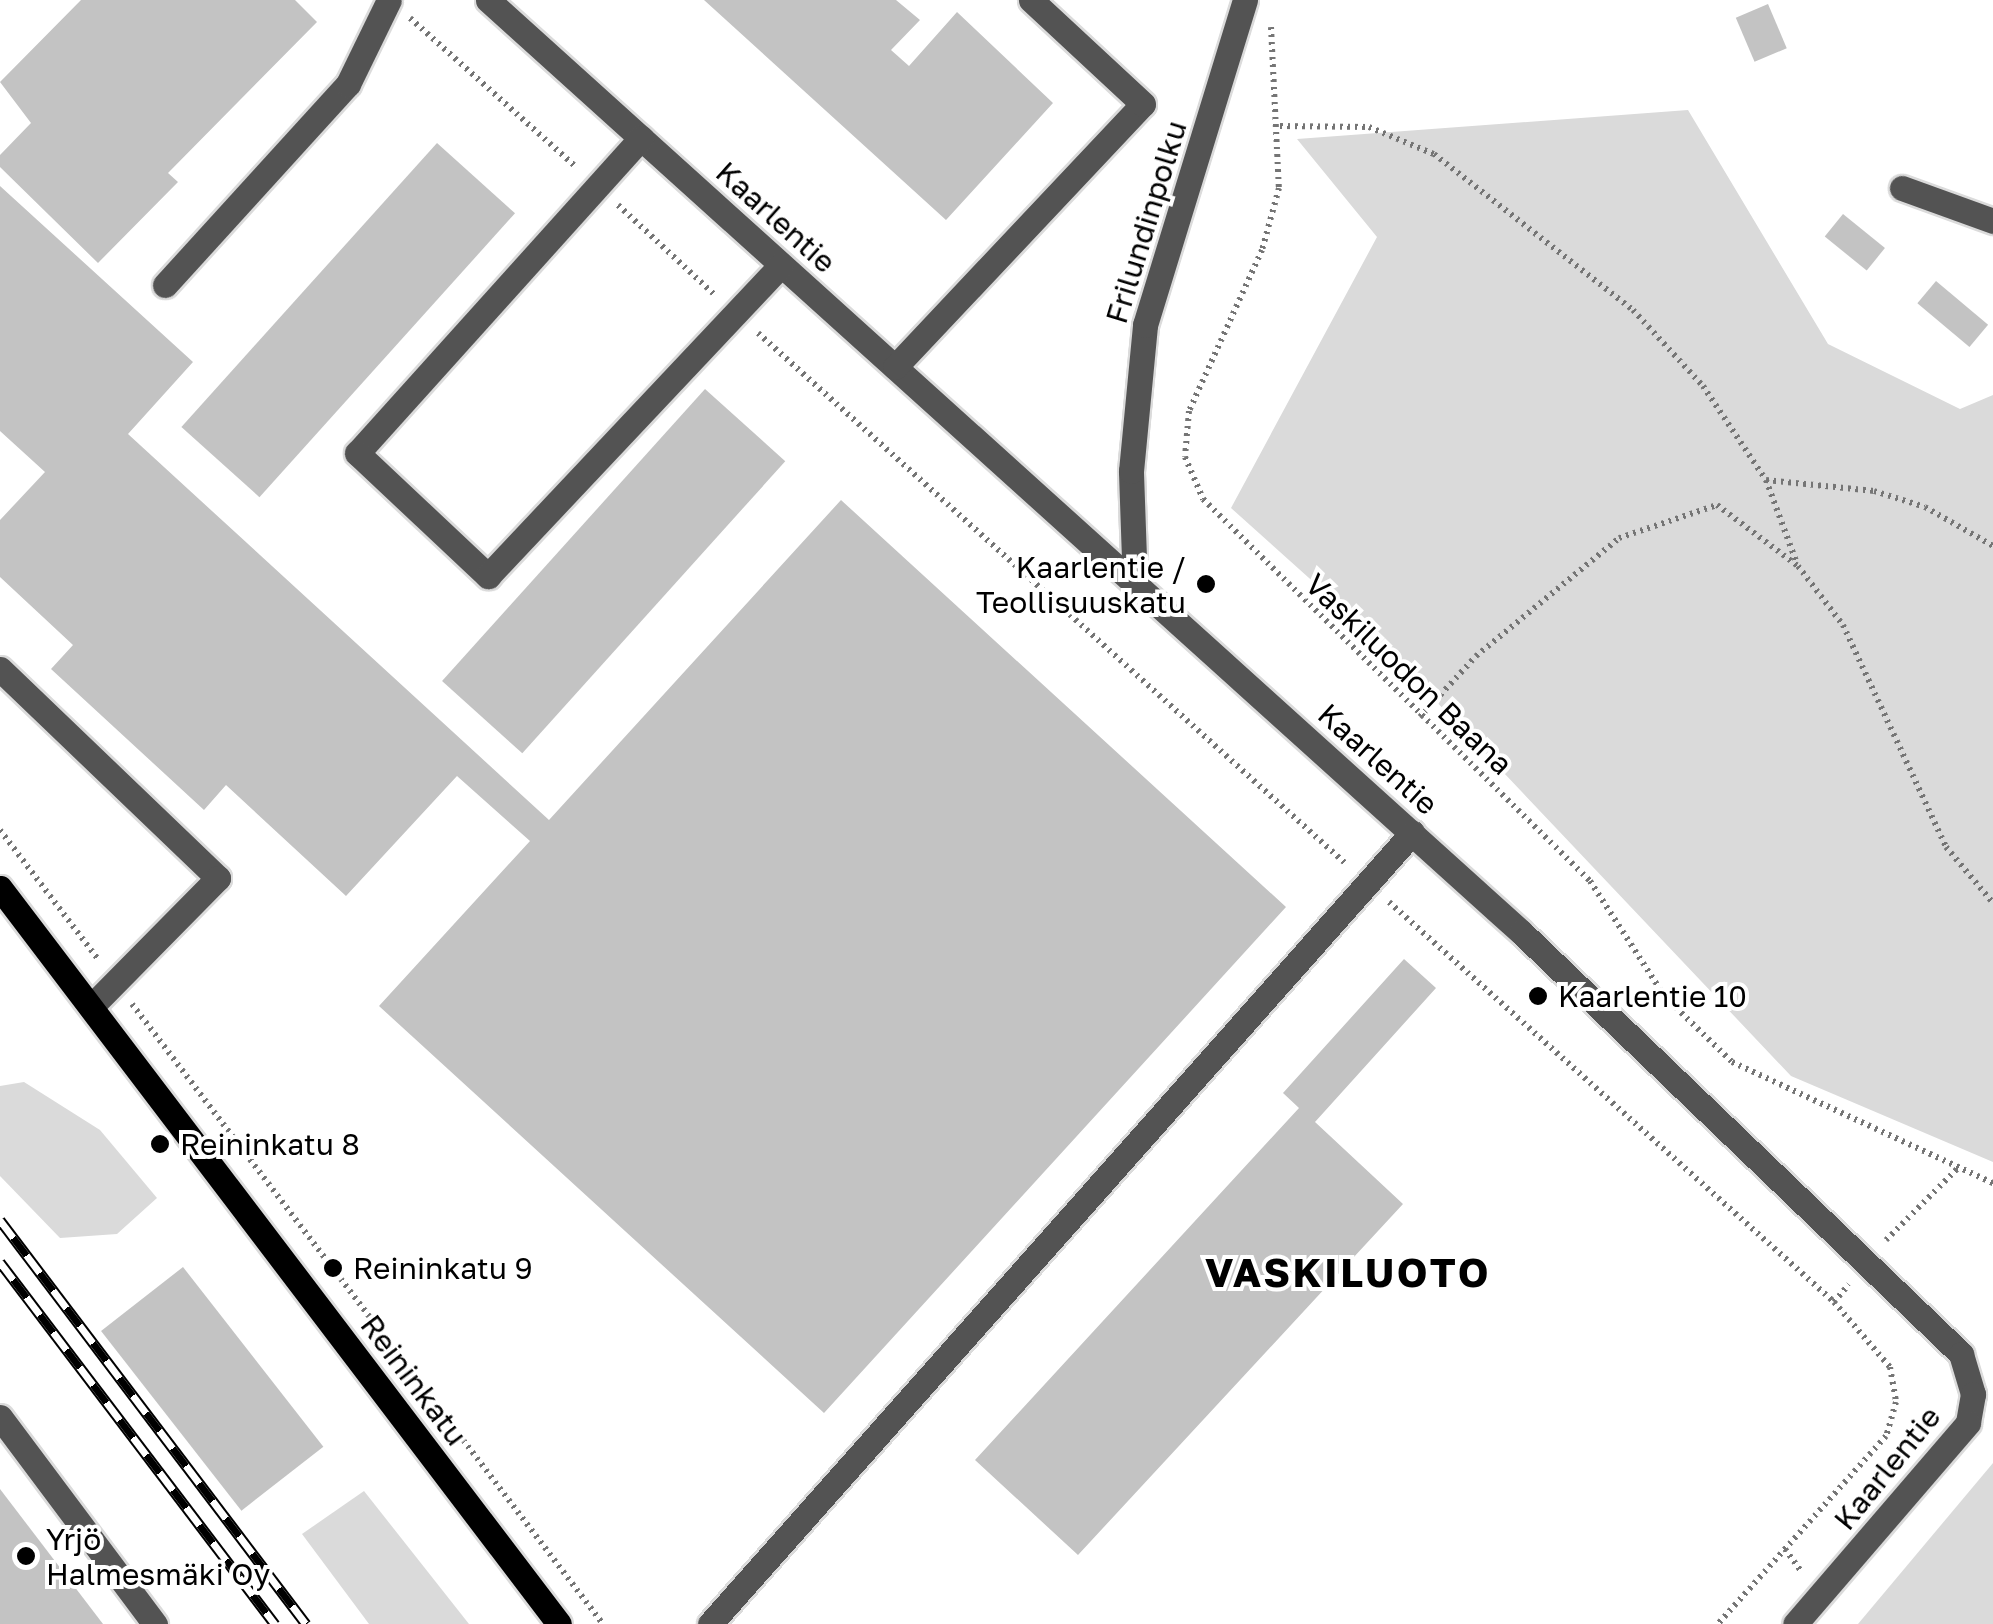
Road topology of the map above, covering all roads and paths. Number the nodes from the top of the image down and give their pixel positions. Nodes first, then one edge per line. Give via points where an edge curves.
1 (488, 0) edge
2 (1031, 0) edge
3 (1245, 0) edge
4 (397, 7) edge
5 (515, 9) edge
6 (1271, 11) dead end
7 (1280, 126) junction
8 (640, 138) junction
9 (598, 186) junction
10 (1902, 188) dead end
11 (1993, 221) edge
12 (781, 265) junction
13 (165, 285) dead end
14 (736, 314) junction
15 (895, 367) junction
16 (1766, 480) junction
17 (1993, 546) edge
18 (1798, 566) junction
19 (1135, 587) junction
20 (0, 669) edge
21 (1420, 717) junction
22 (0, 830) edge
23 (1412, 833) junction
24 (1367, 883) junction
25 (0, 888) edge
26 (1993, 903) edge
27 (116, 984) junction
28 (91, 1007) junction
29 (1960, 1167) junction
30 (1993, 1183) edge
31 (1870, 1257) junction
32 (1834, 1302) junction
33 (1983, 1386) edge
34 (0, 1417) edge
35 (155, 1624) edge
36 (559, 1624) edge
37 (603, 1624) edge
38 (710, 1624) edge
39 (1718, 1624) edge
40 (1795, 1624) edge

1 - 5 street, Kaarlentie
2 - 15 street via 1142,104
3 - 19 street, Frilundinpolku via 1145,326 1130,471
4 - 9 path
4 - 13 street via 348,84
5 - 8 street, Kaarlentie
6 - 7 path, Vaskiluodon Baana
7 - 16 path via 1369,127 1434,154 1658,335
7 - 21 path, Vaskiluodon Baana via 1270,229 1200,381 1185,457 1224,526
8 - 9 street
8 - 12 street, Kaarlentie
9 - 14 path
9 - 14 street via 358,453 488,576
10 - 11 street
12 - 14 street
12 - 15 street, Kaarlentie
14 - 24 path
15 - 19 street, Kaarlentie
16 - 17 path via 1874,491 1926,506
16 - 18 path
18 - 21 path via 1717,505 1619,538 1476,656
18 - 26 path via 1843,625 1946,847
19 - 23 street, Kaarlentie
20 - 27 street via 218,878
21 - 29 path, Vaskiluodon Baana via 1590,881 1665,997 1732,1062
22 - 27 path
23 - 24 street
23 - 31 street, Kaarlentie
24 - 32 path
24 - 38 street
25 - 28 main road, Reininkatu
27 - 28 street
27 - 37 path
28 - 36 main road, Reininkatu
29 - 30 path, Vaskiluodon Baana
29 - 31 path
31 - 32 path
31 - 33 street, Kaarlentie
32 - 39 path via 1890,1366 1896,1402 1886,1436
33 - 40 street, Kaarlentie via 1968,1423 1924,1482
34 - 35 street

